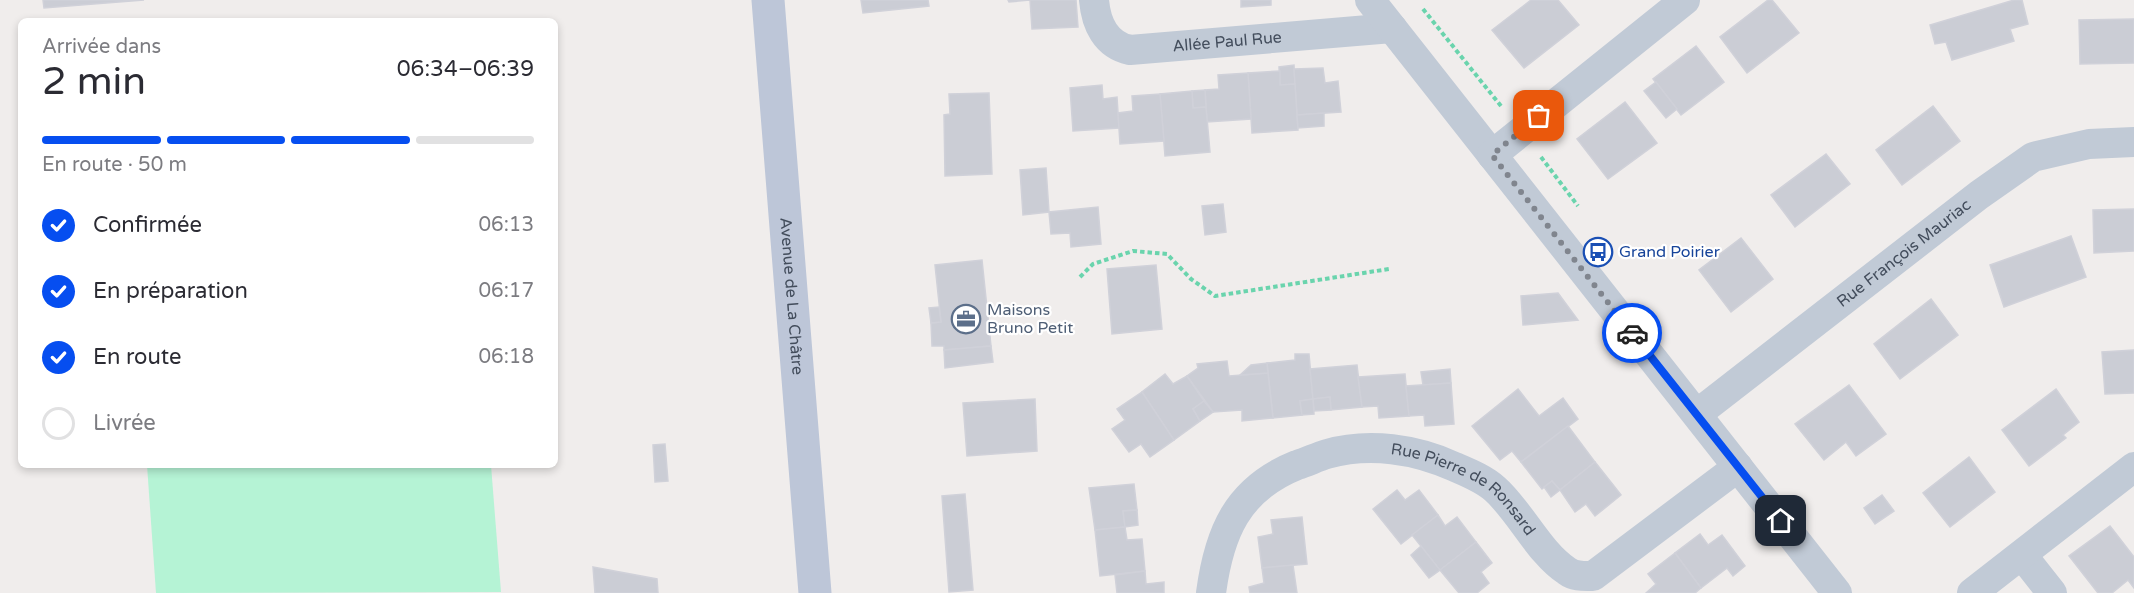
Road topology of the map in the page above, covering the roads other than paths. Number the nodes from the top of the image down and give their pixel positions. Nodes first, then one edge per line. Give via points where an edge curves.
1 (768, 0) edge
2 (1094, 0) edge
3 (1370, 0) edge
4 (1685, 0) edge
5 (1392, 28) junction
6 (2134, 142) edge
7 (1492, 155) junction
8 (1696, 414) junction
9 (2134, 467) edge
10 (1738, 468) junction
11 (2022, 555) junction
12 (815, 593) edge
13 (1211, 593) edge
14 (1837, 593) edge
15 (1972, 593) edge
16 (2052, 593) edge

1 - 12 main road, Avenue de La Châtre
2 - 5 street, Allée Paul Rue via 1102,31 1117,47 1130,50
3 - 5 street
4 - 7 street
5 - 7 street
6 - 8 street, Rue François Mauriac via 2089,144 2033,157
7 - 8 street
8 - 10 street
9 - 11 street
10 - 13 street, Rue Pierre de Ronsard via 1593,576 1580,576 1567,572 1495,489 1471,473 1397,449 1360,448 1327,454 1287,469 1251,493 1228,524 1215,562
10 - 14 street
11 - 15 street
11 - 16 street

